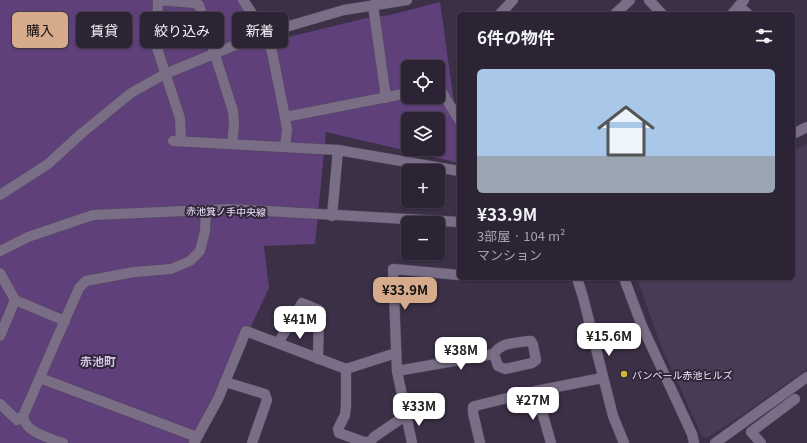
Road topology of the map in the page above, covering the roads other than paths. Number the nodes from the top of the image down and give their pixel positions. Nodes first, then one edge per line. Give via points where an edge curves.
1 (243, 0) edge
2 (403, 0) edge
3 (630, 0) edge
4 (649, 0) edge
5 (373, 5) junction
6 (251, 12) edge
7 (617, 12) edge
8 (660, 12) edge
9 (288, 26) edge
10 (232, 47) edge
11 (271, 48) edge
12 (214, 55) junction
13 (165, 74) junction
14 (401, 95) edge
15 (445, 97) edge
16 (386, 98) junction
17 (285, 117) junction
18 (457, 117) edge
19 (807, 127) edge
20 (795, 133) edge
21 (232, 144) junction
22 (285, 148) junction
23 (338, 150) junction
24 (457, 171) edge
25 (0, 195) edge
26 (206, 210) junction
27 (332, 216) junction
28 (457, 222) edge
29 (0, 251) edge
30 (0, 273) edge
31 (457, 275) edge
32 (578, 280) edge
33 (625, 280) edge
34 (15, 300) junction
35 (65, 321) junction
36 (0, 336) edge
37 (278, 343) junction
38 (396, 353) junction
39 (494, 354) dead end
40 (318, 359) junction
41 (346, 369) junction
42 (397, 370) junction
43 (807, 377) edge
44 (40, 378) junction
45 (602, 378) junction
46 (225, 382) junction
47 (536, 391) junction
48 (795, 399) dead end
49 (0, 404) edge
50 (23, 416) junction
51 (405, 416) junction
52 (195, 440) edge
53 (61, 443) edge
54 (252, 443) edge
55 (412, 443) edge
56 (480, 443) edge
57 (551, 443) edge
58 (624, 443) edge
59 (694, 443) edge
60 (715, 443) edge
61 (761, 443) edge

1 - 6 street
2 - 5 street
3 - 7 street
4 - 8 street
5 - 9 street via 344,10
5 - 16 street
10 - 12 street
11 - 17 street
12 - 13 street
12 - 13 street via 199,6 194,3 158,0 157,48
12 - 21 street via 233,111
13 - 21 street via 180,118 177,141
13 - 25 street via 131,93 48,164
14 - 16 street
15 - 18 street
16 - 17 street
17 - 22 street
19 - 20 street
21 - 22 street
22 - 23 street
23 - 24 street
23 - 27 street
26 - 27 street, 赤池箕ノ手中央線 via 230,209
26 - 29 street, 赤池箕ノ手中央線 via 92,215 28,237
26 - 35 street via 205,231 200,251 190,261 171,269 134,272 86,281 79,288
27 - 28 street, 赤池箕ノ手中央線
30 - 34 street
31 - 38 street via 393,269
32 - 45 street
33 - 59 street via 642,326
34 - 35 street
34 - 36 street
35 - 44 street
37 - 40 street
37 - 40 street via 302,303 319,310
37 - 46 street via 246,330
38 - 41 street
38 - 42 street
39 - 42 street
40 - 41 street
41 - 51 street via 346,406 339,433 370,442
42 - 51 street
43 - 60 street
44 - 50 street
44 - 52 street
45 - 47 street
45 - 58 street via 616,426
46 - 52 street
46 - 54 street via 265,394 267,400
47 - 56 street via 473,407
47 - 57 street
48 - 61 street via 751,432
49 - 50 street via 17,420
50 - 53 street via 27,427
51 - 55 street

